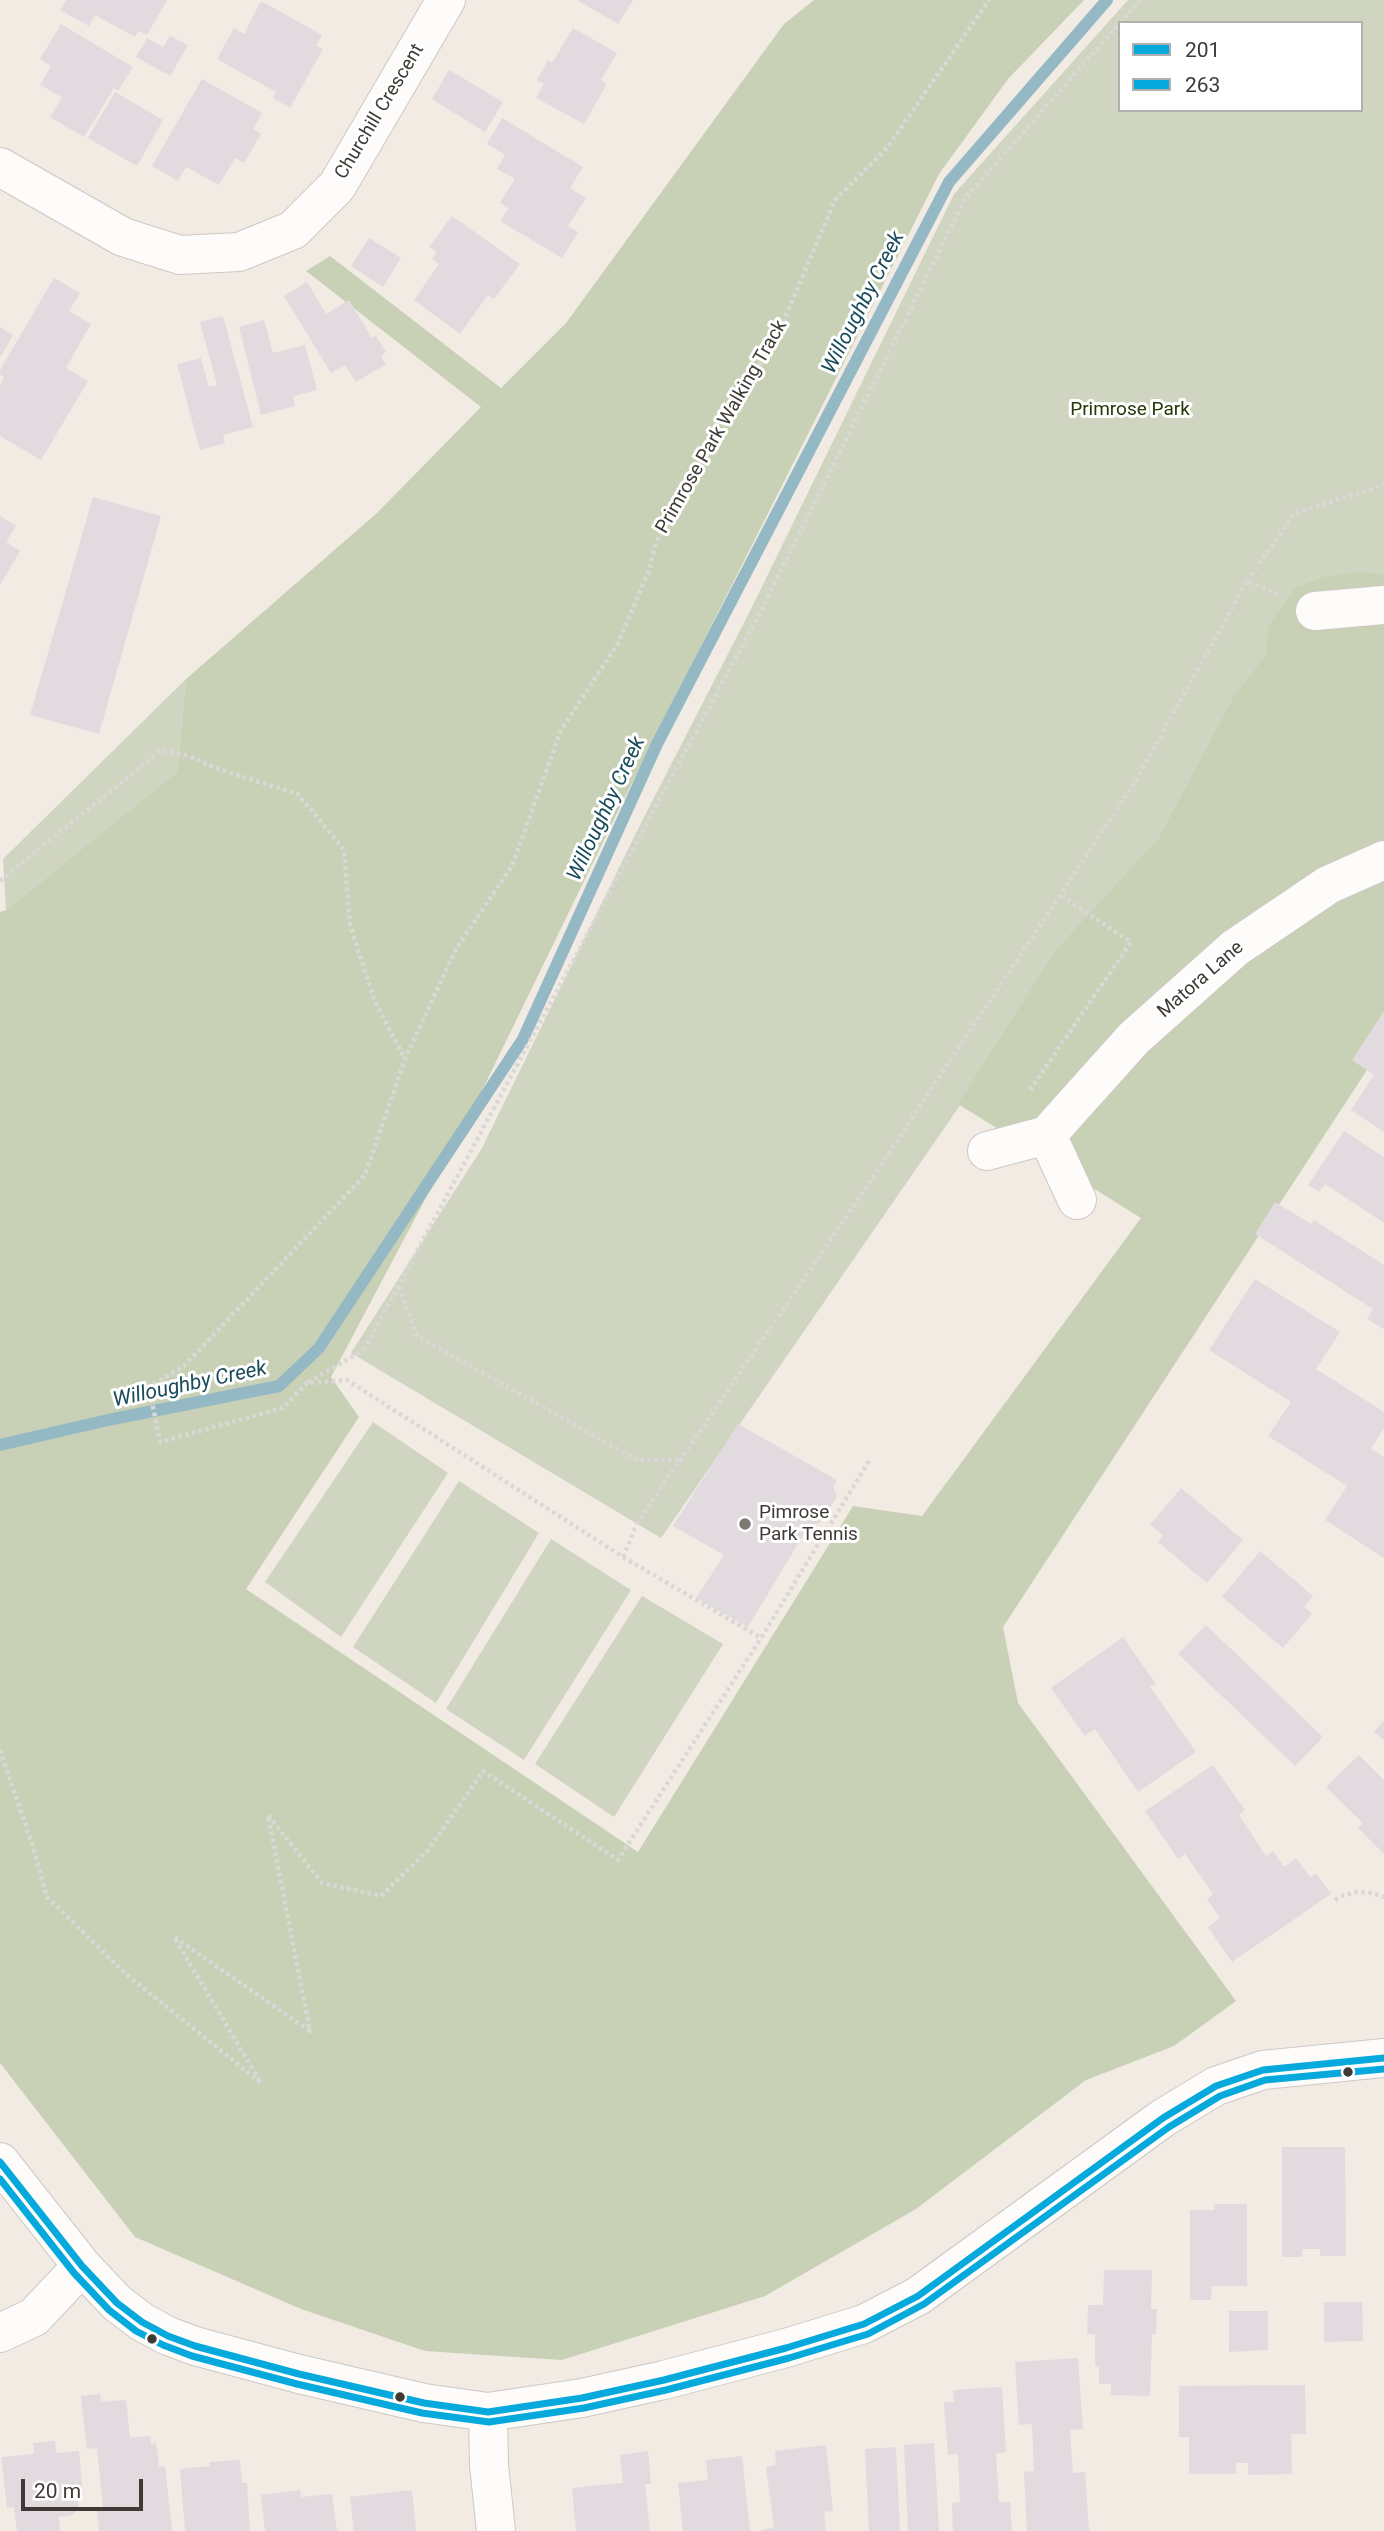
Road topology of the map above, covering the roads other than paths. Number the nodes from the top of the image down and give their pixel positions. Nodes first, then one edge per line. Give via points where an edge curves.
1 (446, 0) edge
2 (0, 167) edge
3 (1384, 606) edge
4 (1315, 611) road end
5 (1384, 860) edge
6 (1047, 1135) junction
7 (988, 1151) dead end
8 (1077, 1200) dead end
9 (1384, 2058) edge
10 (0, 2162) edge
11 (82, 2266) junction
12 (0, 2333) edge
13 (488, 2412) junction
14 (496, 2531) edge

1 - 2 street, Churchill Crescent via 337,186 293,230 239,252 180,255 122,237
3 - 4 street
5 - 6 street, Matora Lane via 1328,885 1235,948 1134,1038
6 - 7 street
6 - 8 street
9 - 13 street via 1263,2070 1216,2086 1163,2118 918,2296 864,2324 664,2380
10 - 11 street
11 - 12 street via 34,2317
11 - 13 street via 142,2322 195,2346 412,2400
13 - 14 street

